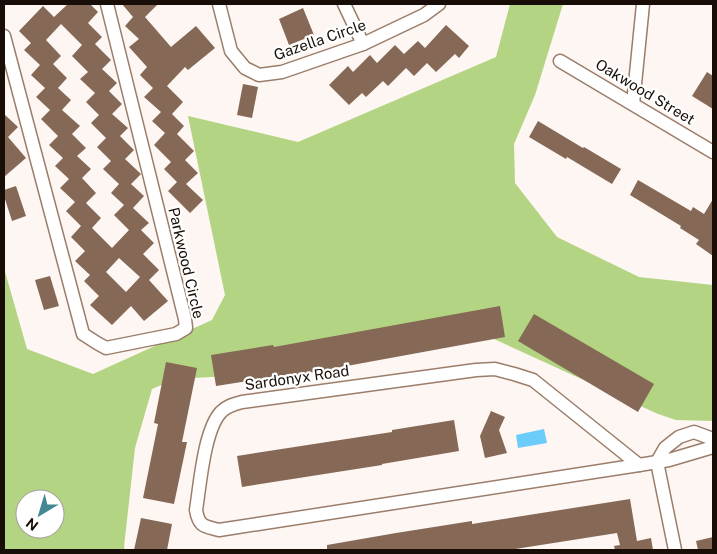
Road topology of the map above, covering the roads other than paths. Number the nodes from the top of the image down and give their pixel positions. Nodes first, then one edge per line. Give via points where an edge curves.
1 (107, 4) edge
2 (219, 4) edge
3 (344, 4) edge
4 (439, 4) edge
5 (643, 4) edge
6 (4, 36) edge
7 (363, 44) junction
8 (560, 61) dead end
9 (633, 104) junction
10 (713, 152) edge
11 (713, 439) edge
12 (713, 447) edge
13 (657, 462) junction
14 (639, 465) junction
15 (675, 550) edge

1 - 6 street, Parkwood Circle via 185,318 186,328 176,334 106,348 83,334
2 - 7 street, Gazella Circle via 231,51 245,68 259,75 282,72
3 - 7 street
4 - 7 street, Gazella Circle via 424,15
5 - 9 street
8 - 9 street, Oakwood Street
9 - 10 street, Oakwood Street
11 - 13 street via 694,432 679,437 665,448
12 - 13 street, Sardonyx Road
13 - 14 street, Sardonyx Road
13 - 15 street
14 - 14 street, Sardonyx Road via 219,530 203,526 196,510 210,430 222,411 231,405 476,370 495,369 533,380

